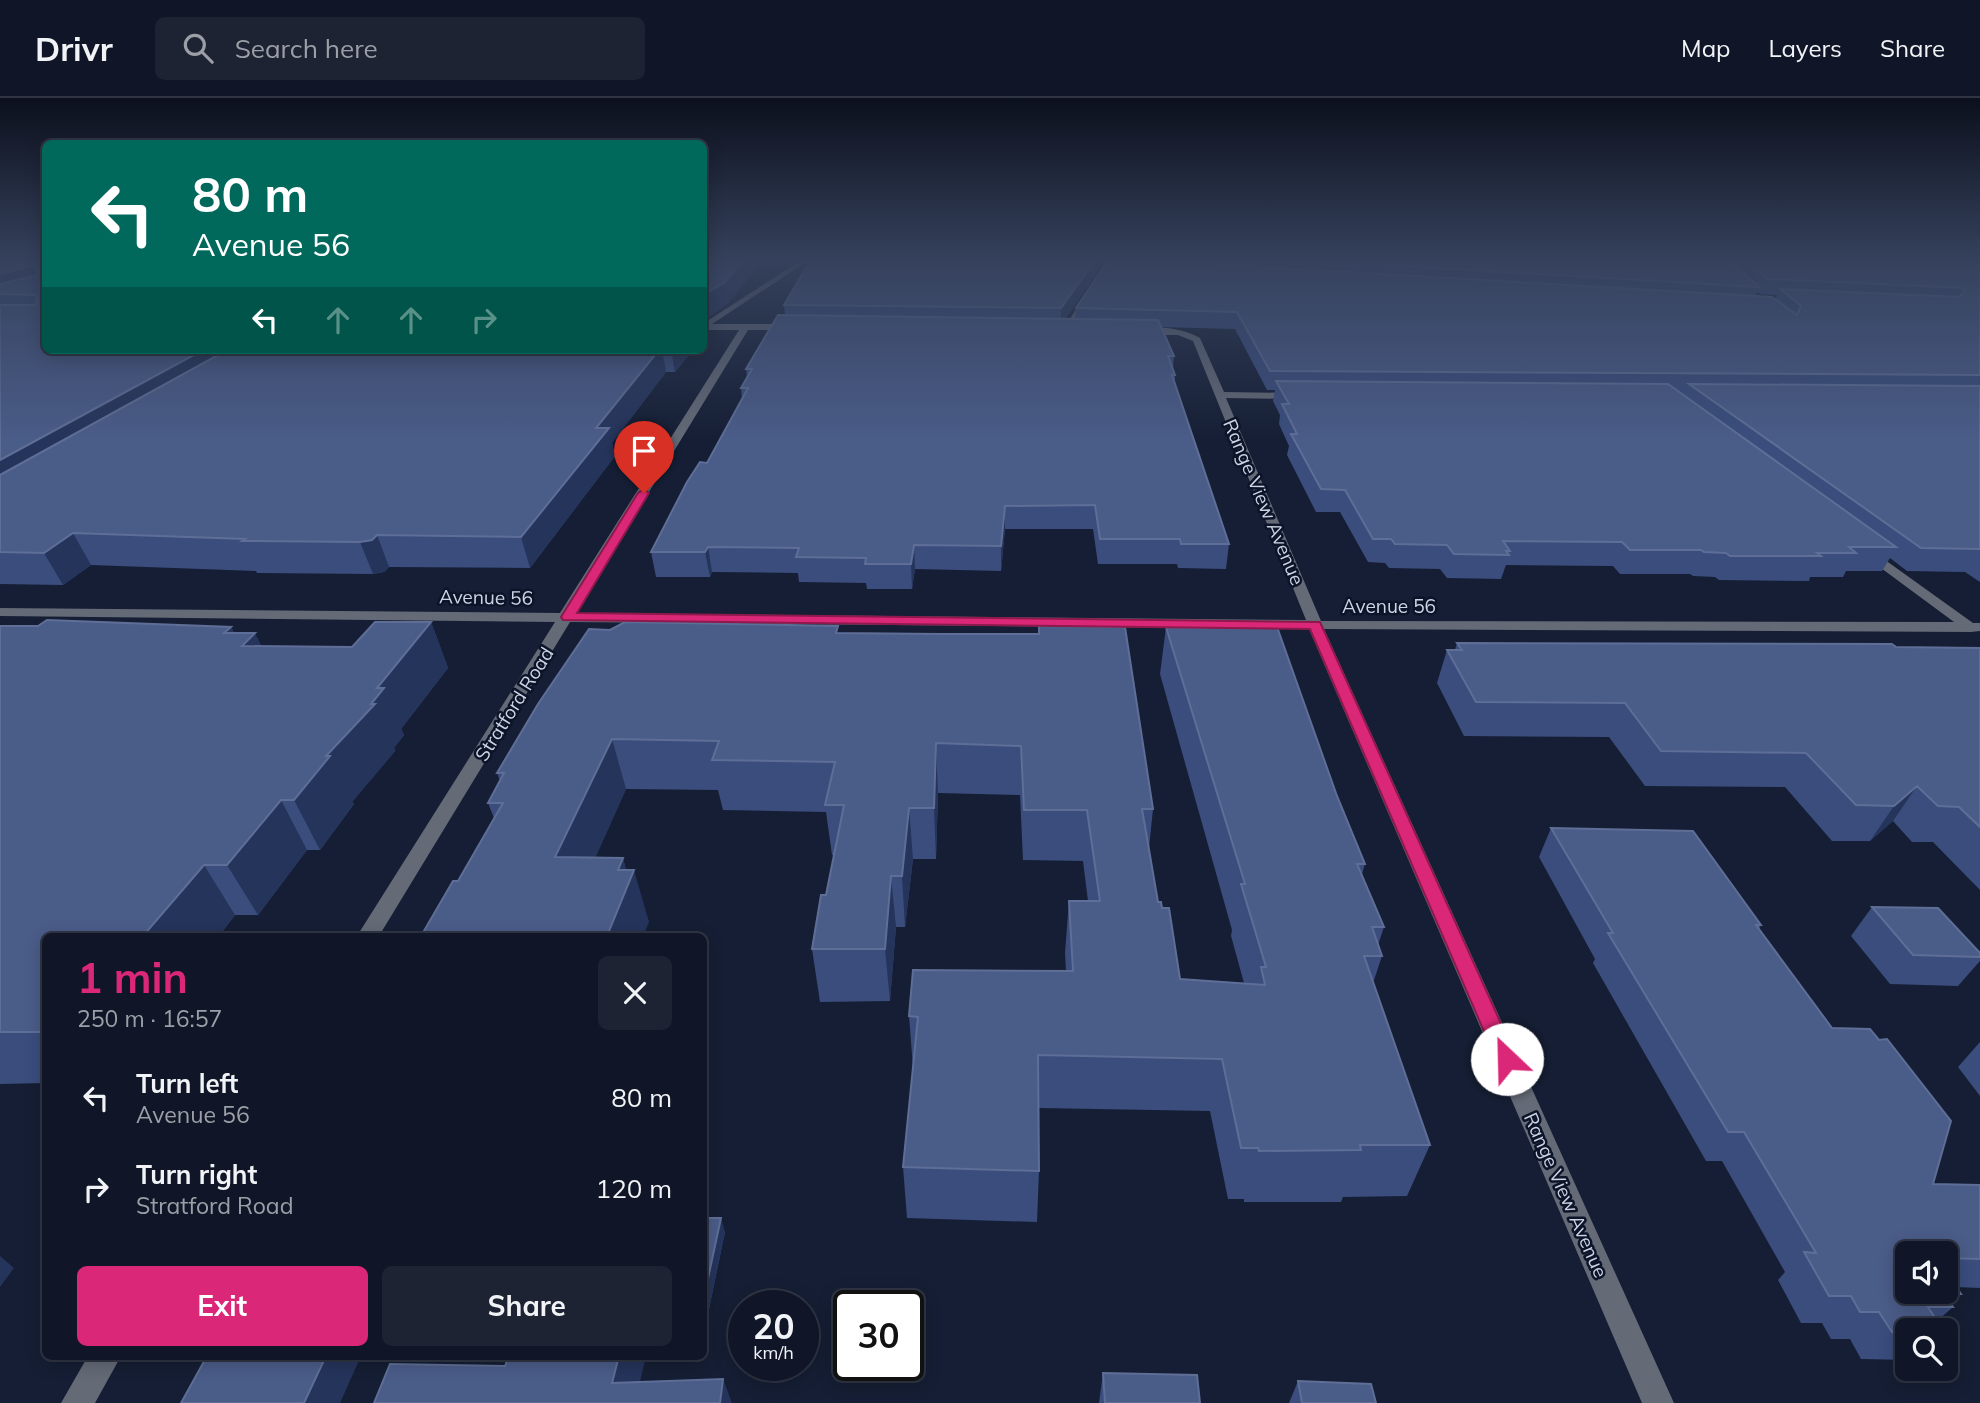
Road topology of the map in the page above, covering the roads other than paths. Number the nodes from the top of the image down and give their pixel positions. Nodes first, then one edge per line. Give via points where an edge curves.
1 (1072, 320) edge
2 (707, 327) edge
3 (745, 327) junction
4 (799, 327) edge
5 (1053, 330) edge
6 (1065, 330) junction
7 (1076, 331) edge
8 (1125, 332) edge
9 (1219, 395) junction
10 (1317, 396) edge
11 (1860, 545) edge
12 (0, 611) edge
13 (568, 617) junction
14 (1315, 625) junction
15 (1976, 629) edge
16 (370, 933) edge
17 (104, 1360) edge
18 (77, 1403) edge
19 (1658, 1403) edge

1 - 6 street
2 - 3 street
3 - 4 street
3 - 13 street, Stratford Road
5 - 6 street
6 - 7 street
8 - 9 street, Range View Avenue via 1188,334 1197,340
9 - 10 street
9 - 14 street, Range View Avenue
11 - 15 street
12 - 13 street, Avenue 56
13 - 14 street, Avenue 56
13 - 16 street, Stratford Road
14 - 15 street, Avenue 56
14 - 19 street, Range View Avenue
17 - 18 street

